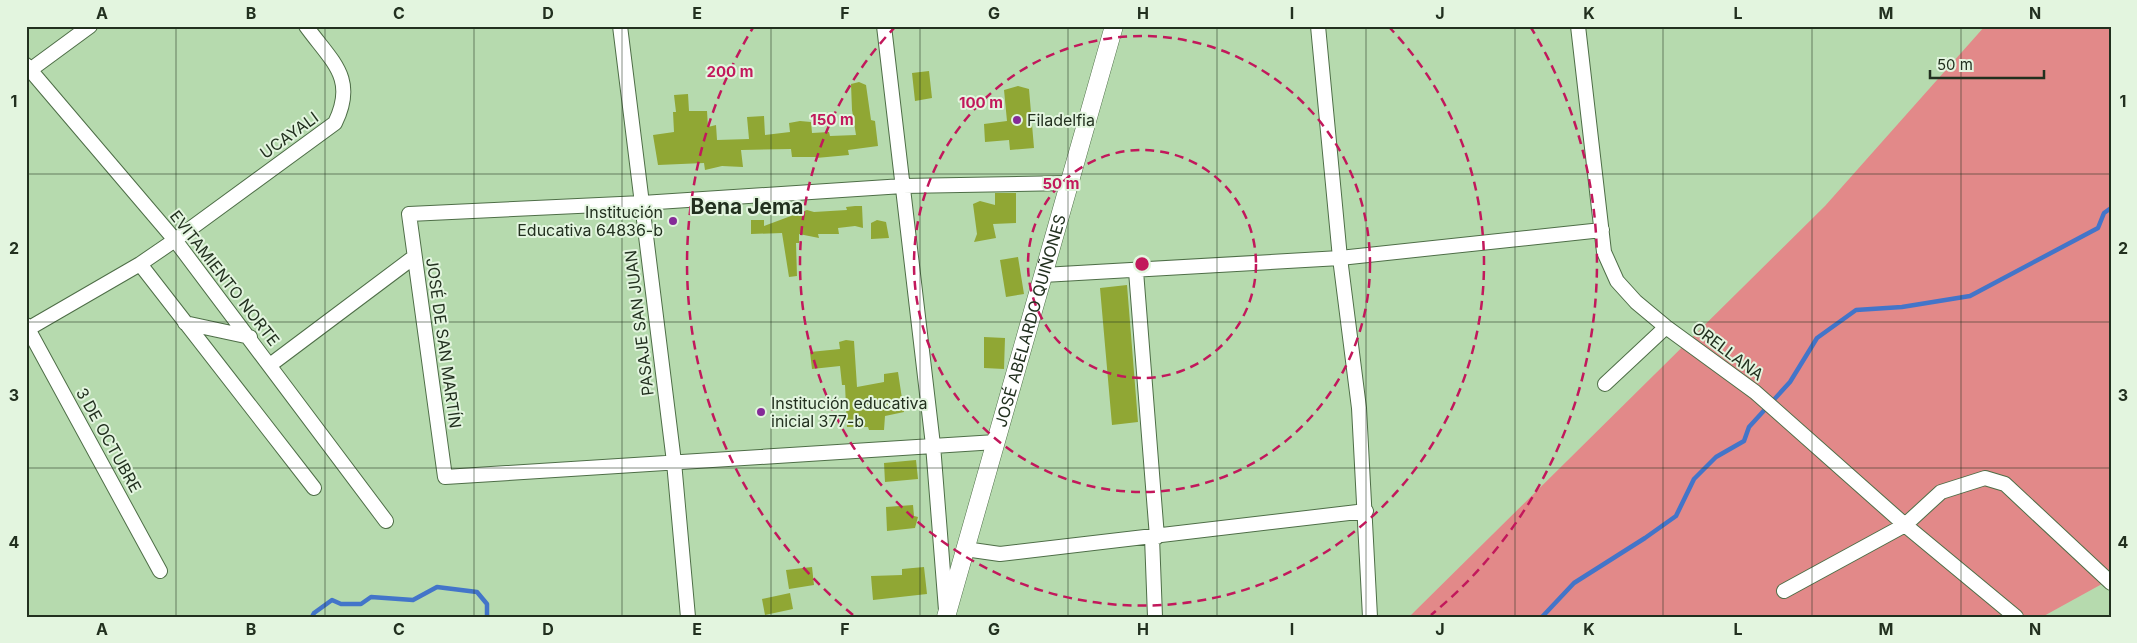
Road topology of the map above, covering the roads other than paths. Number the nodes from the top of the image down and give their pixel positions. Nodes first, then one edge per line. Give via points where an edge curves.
1 (90, 26) edge
2 (306, 26) edge
3 (620, 26) edge
4 (884, 26) edge
5 (1114, 26) edge
6 (1318, 26) edge
7 (1578, 26) edge
8 (28, 69) edge
9 (1069, 183) junction
10 (902, 186) junction
11 (642, 203) junction
12 (1602, 230) junction
13 (175, 240) junction
14 (414, 257) junction
15 (1340, 258) junction
16 (140, 264) junction
17 (1136, 270) junction
18 (1043, 275) junction
19 (185, 323) junction
20 (1666, 327) junction
21 (27, 328) edge
22 (250, 337) junction
23 (270, 365) junction
24 (1605, 384) dead end
25 (996, 442) junction
26 (933, 445) junction
27 (674, 462) junction
28 (314, 488) dead end
29 (1366, 511) junction
30 (386, 521) dead end
31 (1905, 525) junction
32 (1155, 537) junction
33 (965, 549) junction
34 (160, 571) dead end
35 (2111, 583) edge
36 (1784, 591) dead end
37 (2010, 615) edge
38 (946, 616) edge
39 (688, 617) edge
40 (1155, 617) edge
41 (1370, 617) edge

1 - 8 street
2 - 13 street, UCAYALI via 342,75 344,96 335,123
3 - 11 street, PASAJE SAN JUAN
4 - 10 street
5 - 9 street, JOSÉ ABELARDO QUIÑONES
6 - 15 street
7 - 12 street, ORELLANA
8 - 13 street, EVITAMIENTO NORTE
9 - 10 street
9 - 18 street, JOSÉ ABELARDO QUIÑONES
10 - 11 street
10 - 26 street
11 - 14 street, JOSÉ DE SAN MARTÍN via 409,214
11 - 27 street, PASAJE SAN JUAN
12 - 15 street
12 - 20 street, ORELLANA via 1604,252 1617,281
13 - 16 street, UCAYALI
13 - 22 street, EVITAMIENTO NORTE
14 - 23 street
14 - 27 street, JOSÉ DE SAN MARTÍN via 445,477
15 - 17 street
15 - 29 street via 1359,408
16 - 19 street
16 - 21 street, UCAYALI
17 - 18 street
17 - 32 street
18 - 25 street, JOSÉ ABELARDO QUIÑONES
19 - 22 street
19 - 28 street
20 - 24 street
20 - 31 street, ORELLANA via 1755,392
21 - 34 street, 3 DE OCTUBRE
22 - 23 street, EVITAMIENTO NORTE
23 - 30 street, EVITAMIENTO NORTE
25 - 26 street
25 - 33 street, JOSÉ ABELARDO QUIÑONES
26 - 27 street
26 - 38 street
27 - 39 street, PASAJE SAN JUAN
29 - 32 street
29 - 41 street
31 - 35 street via 1941,492 1985,478 2005,484
31 - 36 street
31 - 37 street, ORELLANA
32 - 33 street via 1000,554
32 - 40 street
33 - 38 street, JOSÉ ABELARDO QUIÑONES

